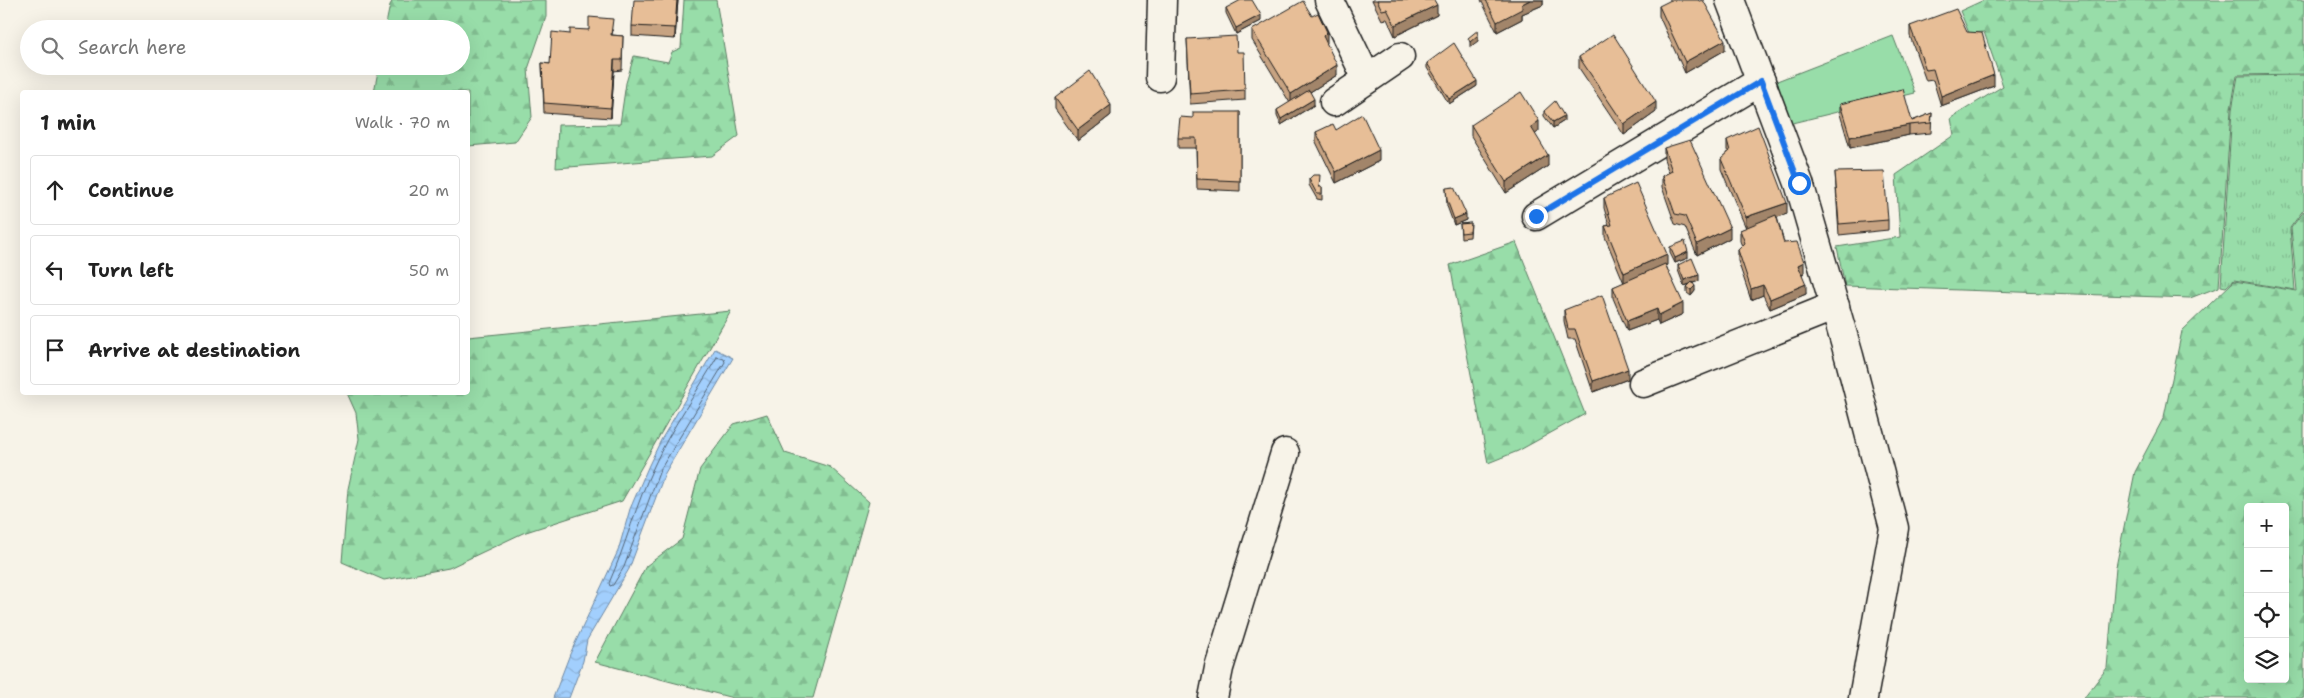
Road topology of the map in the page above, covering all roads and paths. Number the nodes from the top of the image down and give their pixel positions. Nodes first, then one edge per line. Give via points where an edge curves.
1 (1162, 0) edge
2 (1329, 0) edge
3 (1730, 0) edge
4 (1400, 57) dead end
5 (1160, 77) dead end
6 (1367, 79) junction
7 (1761, 81) junction
8 (1334, 102) dead end
9 (1536, 216) dead end
10 (1835, 306) junction
11 (1643, 383) dead end
12 (1285, 453) dead end
13 (1212, 698) edge
14 (1862, 698) edge

1 - 5 street
2 - 6 street
3 - 7 street
4 - 6 street
6 - 8 street
7 - 9 street
7 - 10 street via 1799,183
10 - 11 street
10 - 14 street via 1894,528
12 - 13 street

